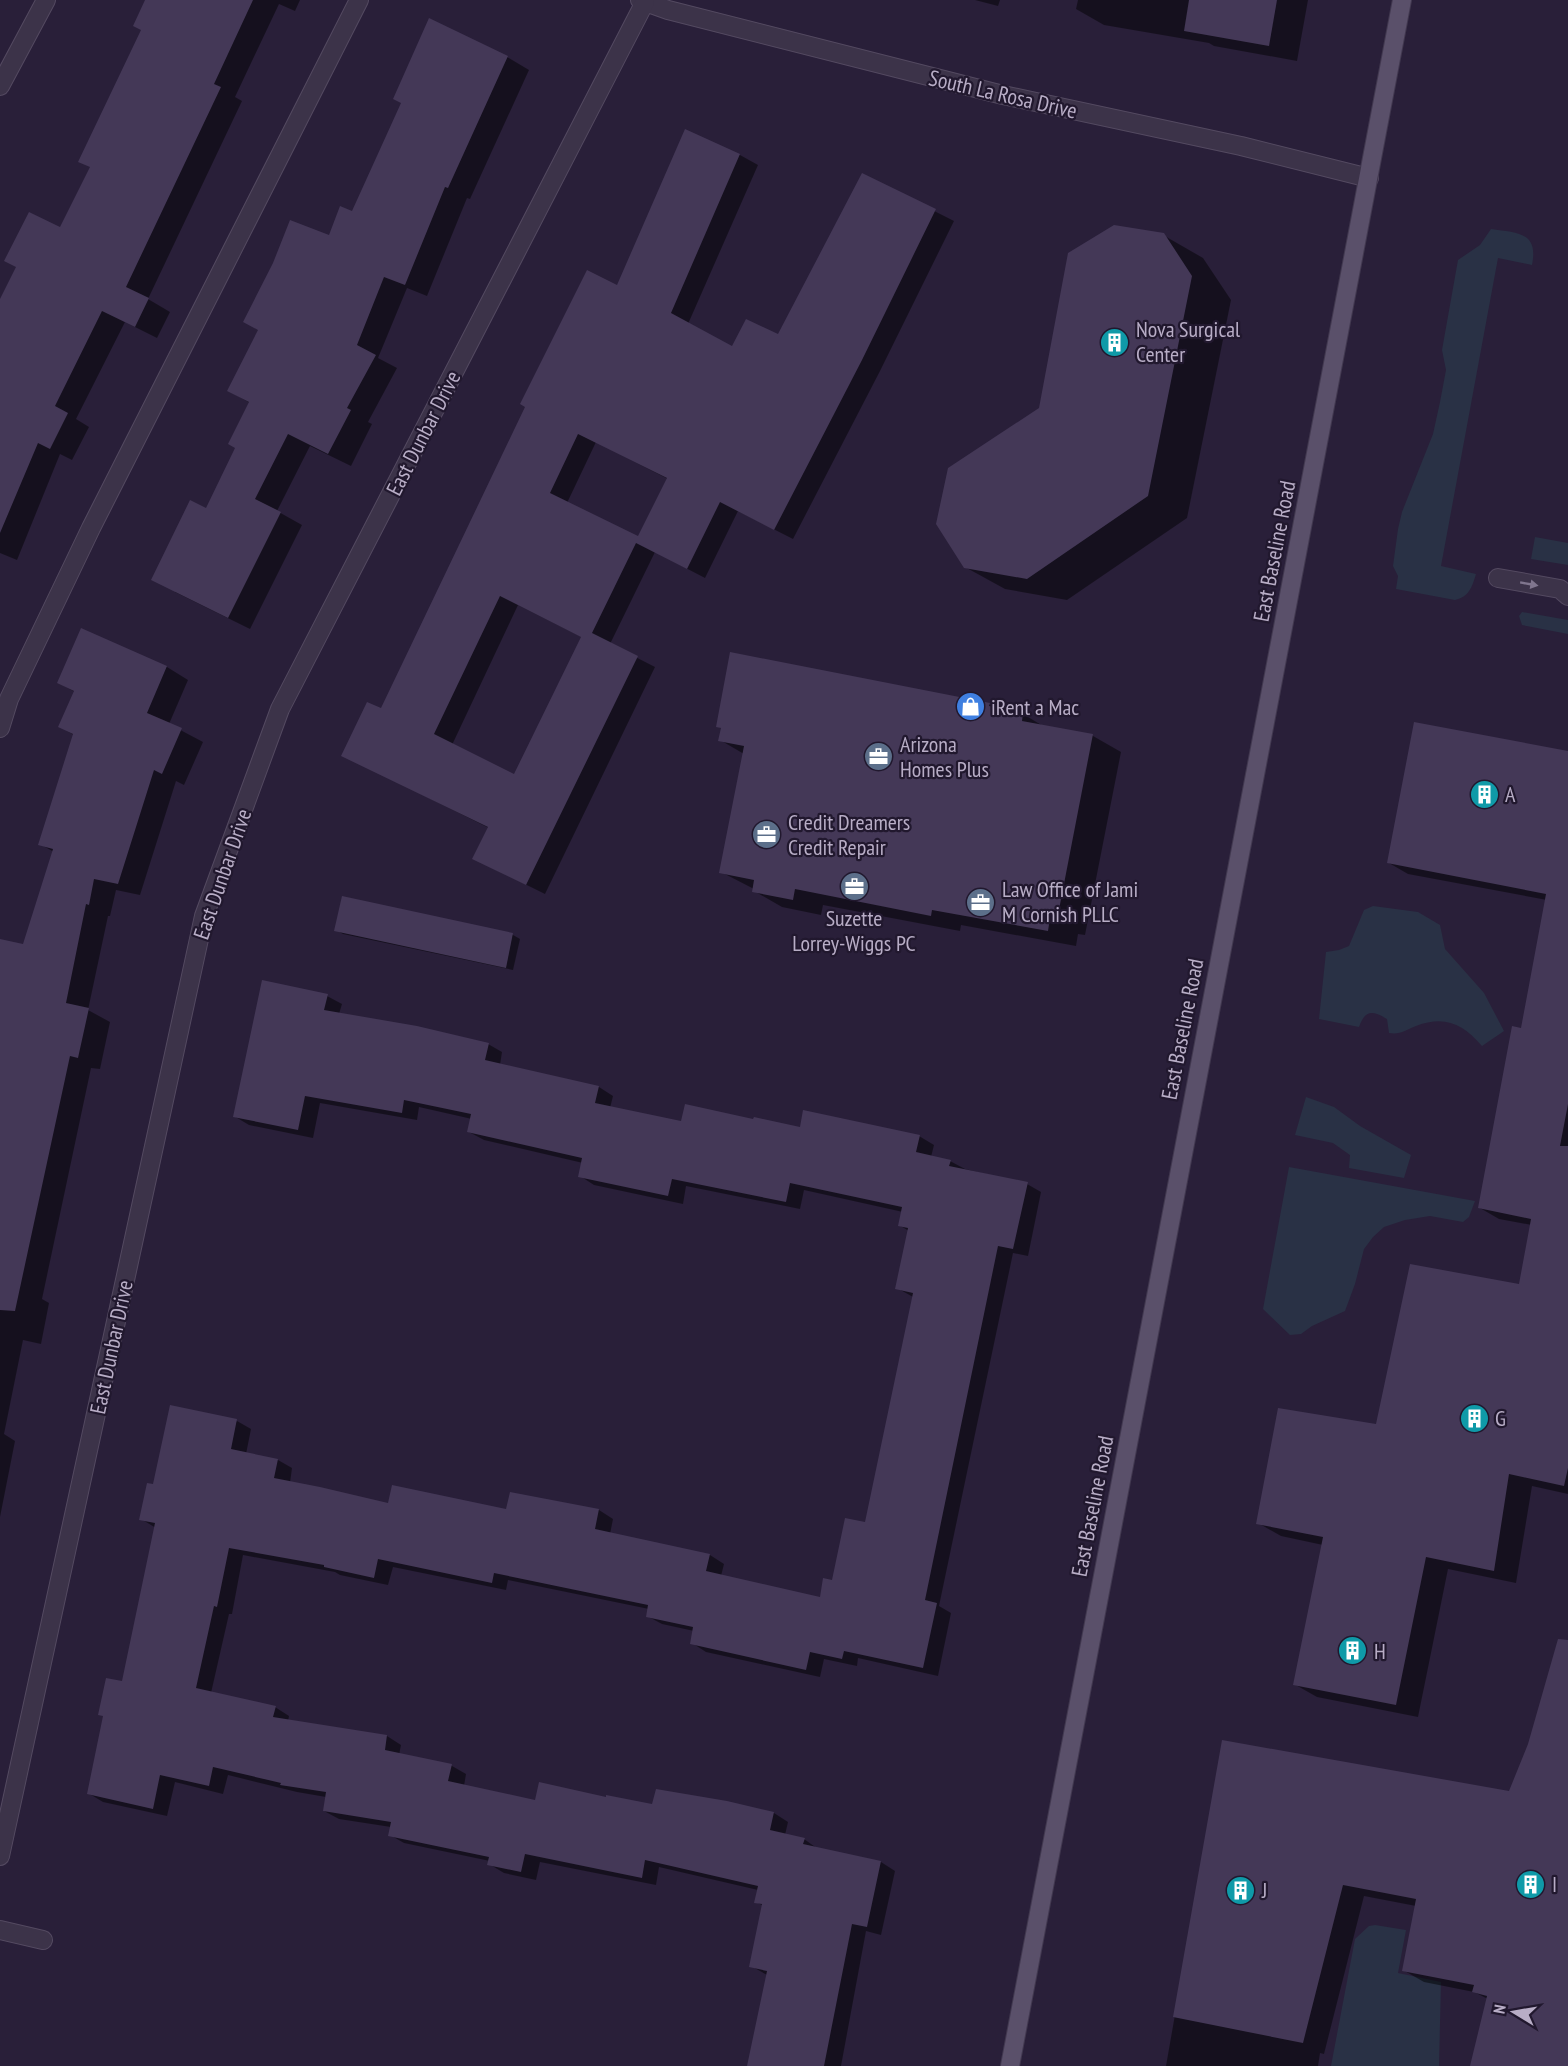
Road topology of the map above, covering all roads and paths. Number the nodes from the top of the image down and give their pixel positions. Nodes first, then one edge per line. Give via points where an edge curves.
1 (46, 0) edge
2 (359, 0) edge
3 (1402, 0) edge
4 (642, 1) edge
5 (0, 86) edge
6 (1370, 178) junction
7 (1498, 578) dead end
8 (1565, 590) edge
9 (0, 728) edge
10 (0, 1856) edge
11 (0, 1930) edge
12 (43, 1940) dead end
13 (1010, 2066) edge

1 - 5 street
2 - 9 street via 91,528 9,699
3 - 6 main road, East Baseline Road
4 - 6 street, South La Rosa Drive via 977,89
4 - 10 street, East Dunbar Drive via 280,709 204,916
6 - 13 main road, East Baseline Road
7 -> 8 street
11 - 12 street

